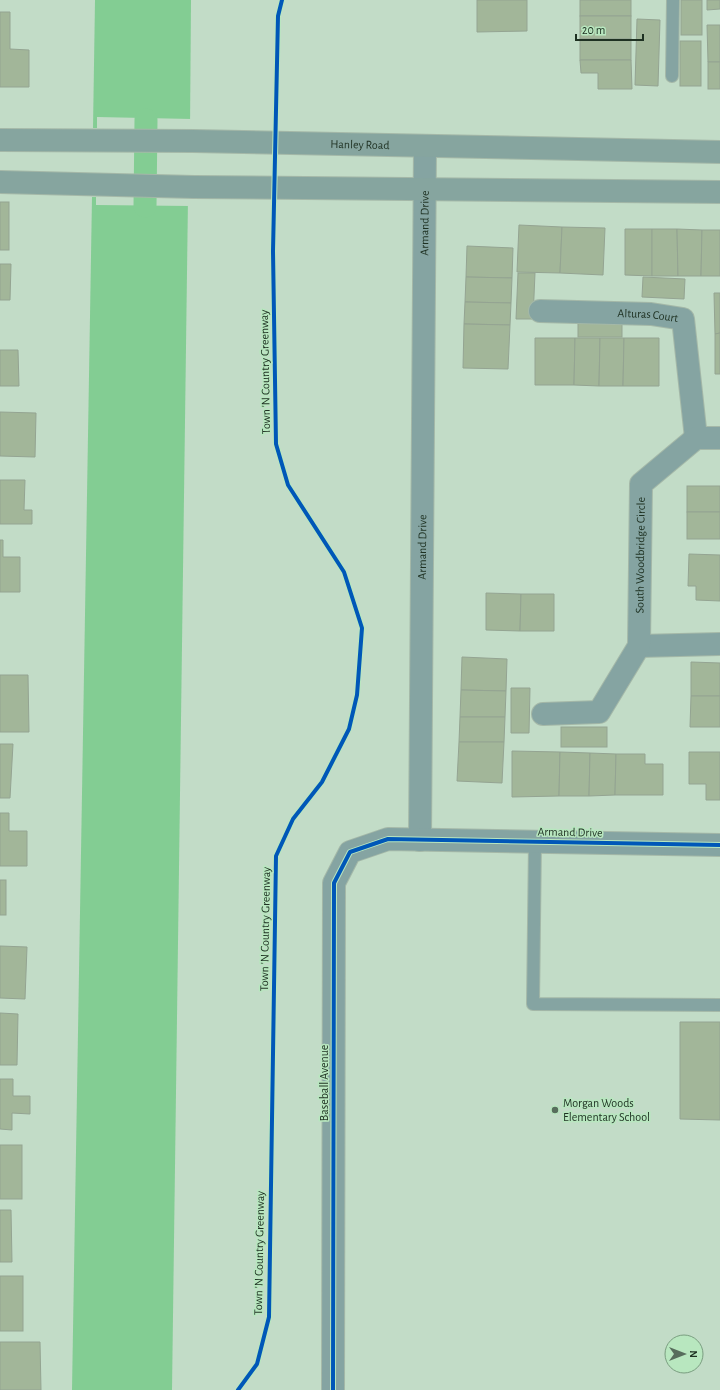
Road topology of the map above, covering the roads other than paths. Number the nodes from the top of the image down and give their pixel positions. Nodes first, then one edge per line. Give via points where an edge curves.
1 (673, 0) edge
2 (672, 76) dead end
3 (0, 140) edge
4 (425, 146) junction
5 (720, 152) edge
6 (0, 182) edge
7 (425, 189) junction
8 (720, 192) edge
9 (540, 311) dead end
10 (696, 438) junction
11 (720, 438) edge
12 (720, 644) edge
13 (639, 646) junction
14 (543, 714) dead end
15 (420, 840) junction
16 (535, 842) junction
17 (720, 845) edge
18 (720, 1005) edge
19 (333, 1390) edge

1 - 2 lane
3 - 4 main road, Hanley Road
4 - 5 main road, Hanley Road
4 - 7 street, Armand Drive
6 - 7 main road
7 - 8 main road
7 - 15 street, Armand Drive
9 - 10 street, Alturas Court via 651,314 683,319
10 - 11 street
10 - 13 street, South Woodbridge Circle via 641,484
12 - 13 street
13 - 14 street, South Woodbridge Circle via 600,712
15 - 16 street, Armand Drive
15 - 19 street, Baseball Avenue via 388,839 350,852 334,883
16 - 17 street, Armand Drive
16 - 18 lane via 533,1004

